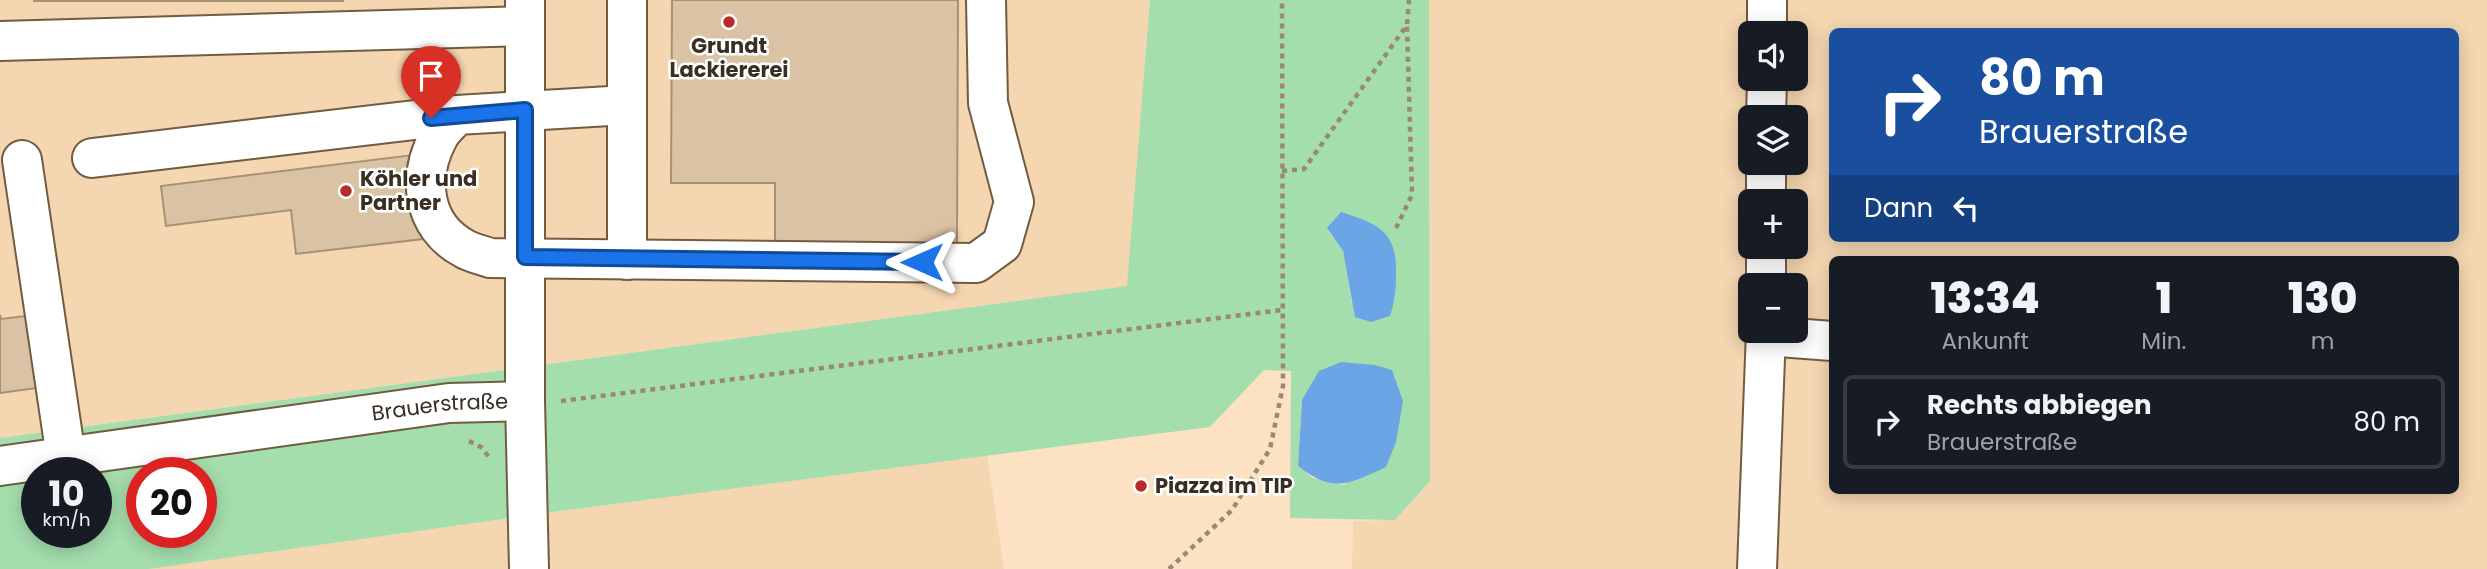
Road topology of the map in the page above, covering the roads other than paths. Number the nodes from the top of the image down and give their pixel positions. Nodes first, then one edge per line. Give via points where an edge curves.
1 (627, 0) edge
2 (986, 0) edge
3 (1767, 0) edge
4 (525, 13) edge
5 (418, 15) edge
6 (1767, 21) edge
7 (0, 41) edge
8 (626, 105) junction
9 (525, 110) junction
10 (457, 115) junction
11 (92, 158) dead end
12 (22, 160) dead end
13 (525, 257) junction
14 (627, 260) junction
15 (1808, 338) edge
16 (1829, 341) edge
17 (1766, 343) edge
18 (525, 401) junction
19 (66, 457) joint
20 (21, 463) edge
21 (0, 466) edge
22 (530, 569) edge
23 (1757, 569) edge

1 - 8 street
2 - 14 street via 988,103 1014,202 1002,244 976,263
3 - 6 street
4 - 5 street
4 - 9 street, Brauerstraße
5 - 7 street
8 - 9 street
8 - 14 street
9 - 10 street
9 - 13 street, Brauerstraße
10 - 11 street
10 - 13 street via 440,134 428,162 424,189 432,216 464,249 490,258
12 - 19 street
13 - 14 street
13 - 18 street, Brauerstraße
15 - 16 street
17 - 23 street
18 - 19 street, Brauerstraße via 449,403
18 - 22 street
20 - 21 street, Brauerstraße

